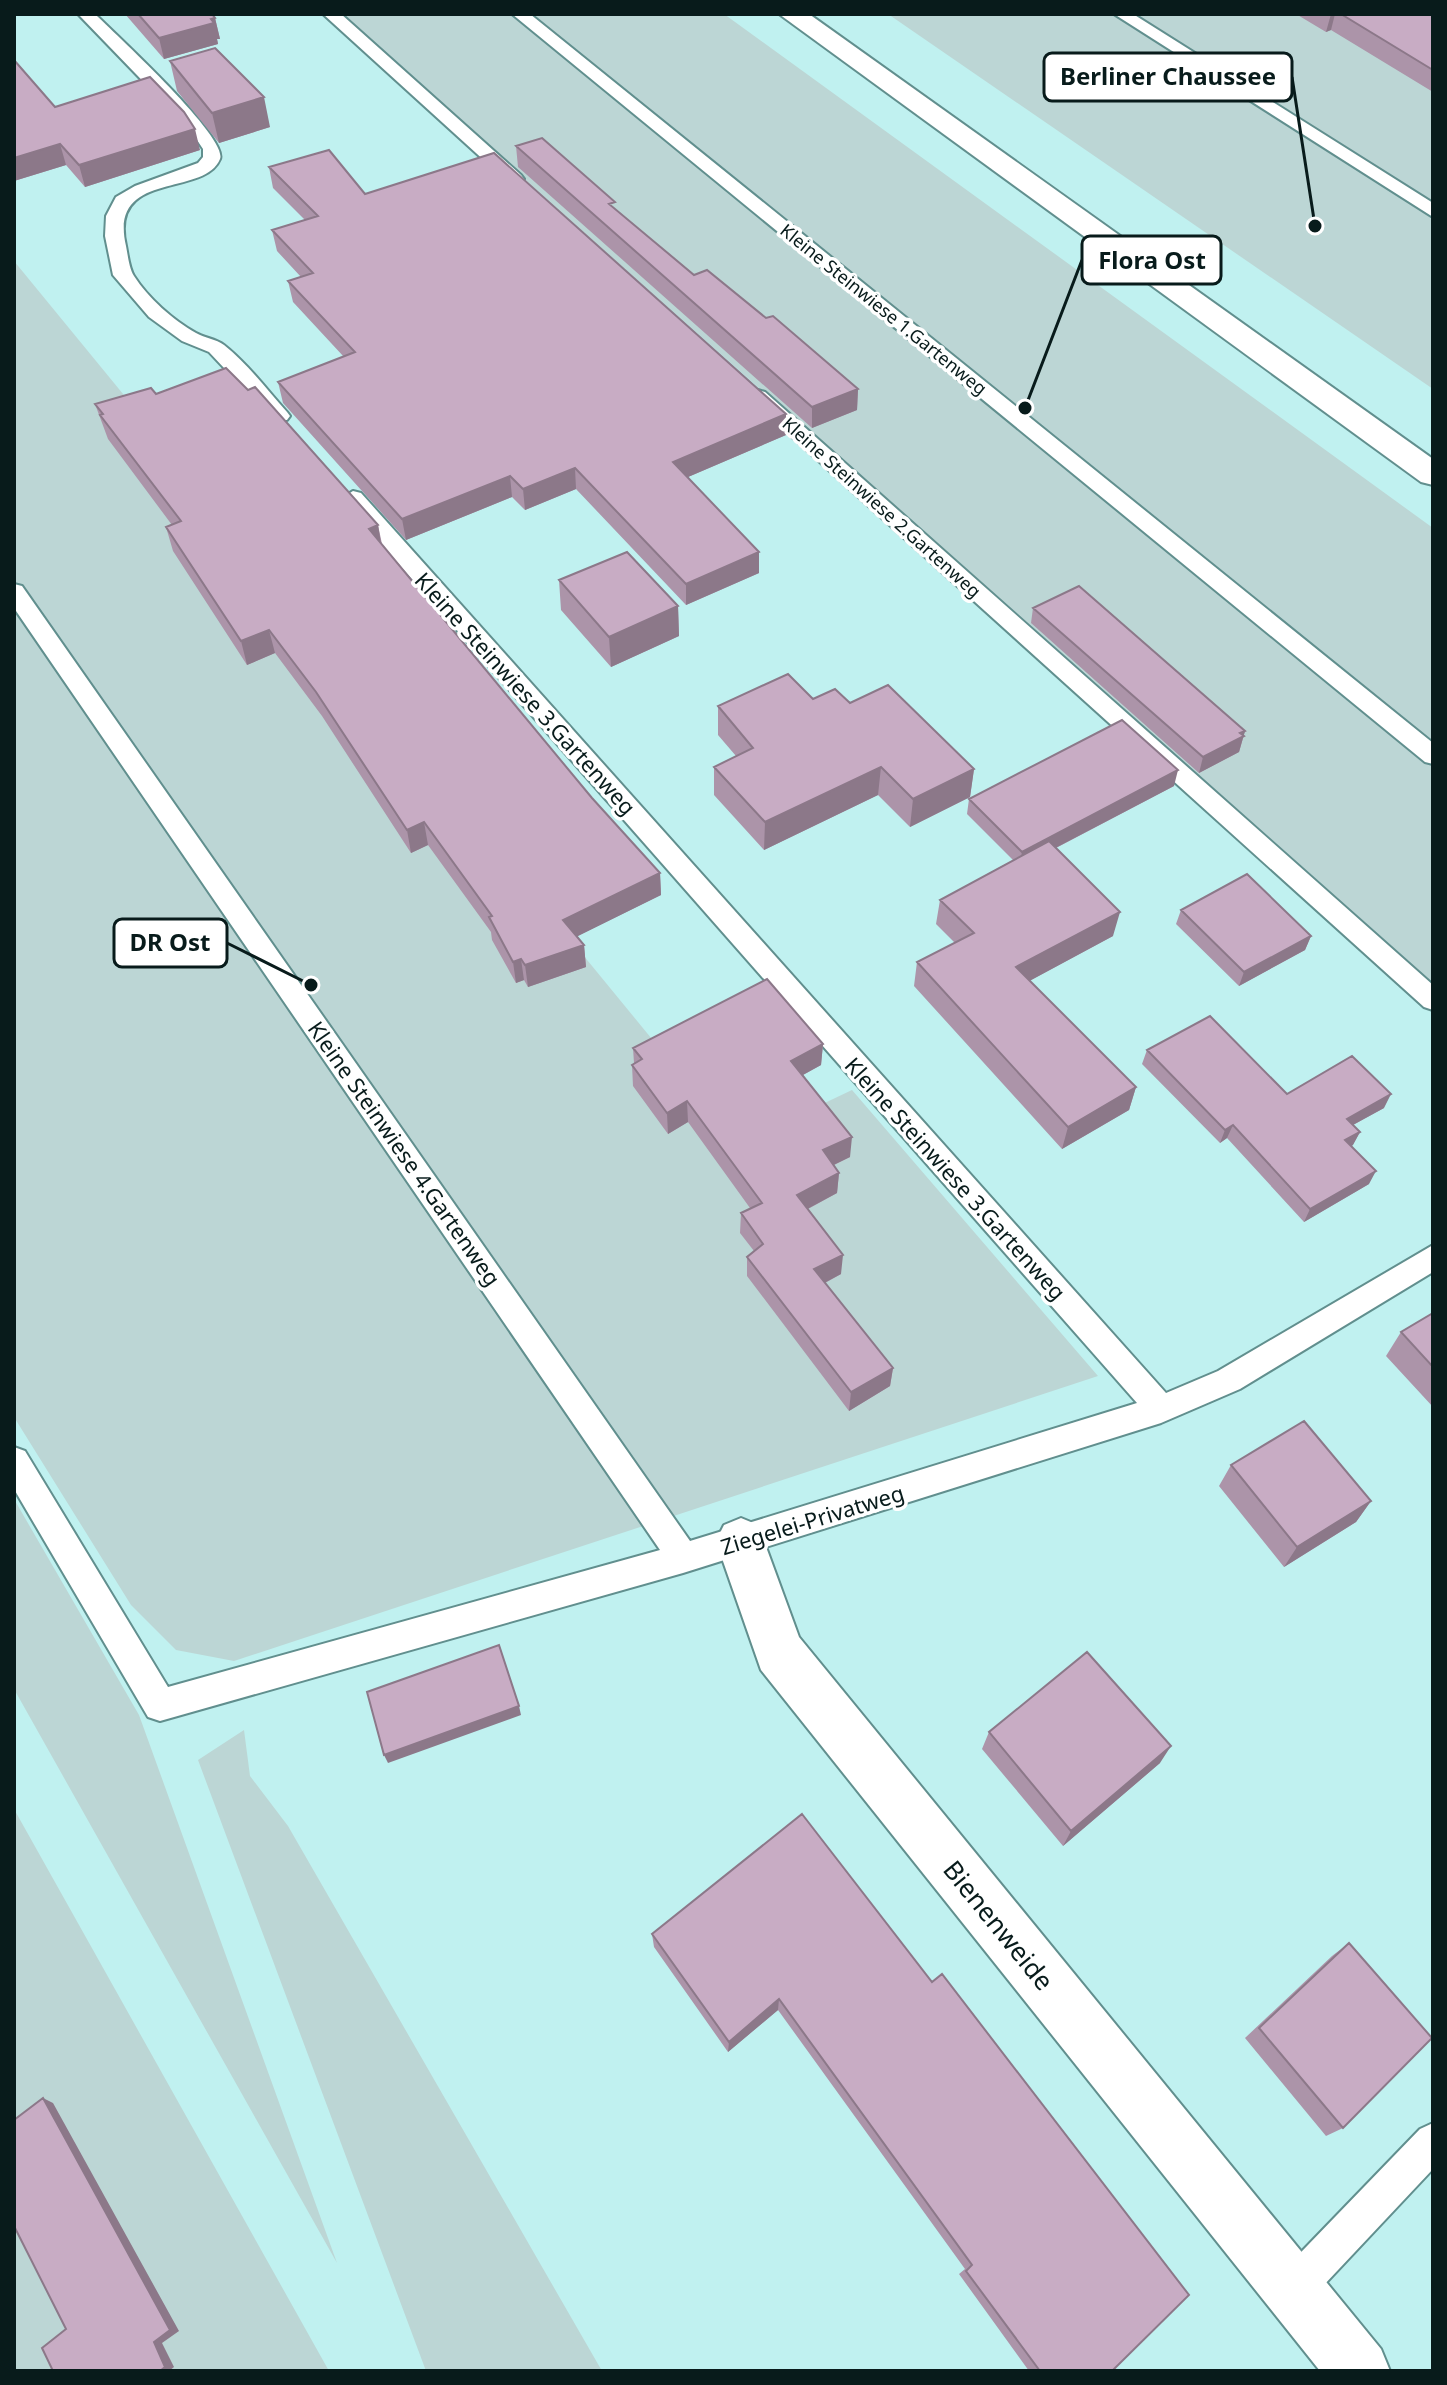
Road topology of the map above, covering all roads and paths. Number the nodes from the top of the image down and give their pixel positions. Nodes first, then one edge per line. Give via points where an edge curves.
1 (86, 14) edge
2 (331, 14) edge
3 (520, 14) edge
4 (792, 14) edge
5 (1122, 14) edge
6 (533, 194) edge
7 (1433, 211) edge
8 (746, 385) edge
9 (301, 439) edge
10 (332, 475) edge
11 (1433, 475) edge
12 (14, 591) edge
13 (1433, 756) edge
14 (1433, 1000) edge
15 (1433, 1257) edge
16 (1161, 1409) junction
17 (14, 1461) edge
18 (741, 1541) junction
19 (683, 1558) junction
20 (1433, 2142) edge
21 (1293, 2289) junction
22 (1359, 2371) edge

1 - 9 lane via 184,113 212,149 204,167 133,193 117,208 114,236 123,275 156,313 189,337 216,348
2 - 6 lane
3 - 13 lane, Kleine Steinwiese 1.Gartenweg
4 - 11 main road
5 - 7 lane
8 - 14 lane, Kleine Steinwiese 2.Gartenweg
10 - 16 lane, Kleine Steinwiese 3.Gartenweg
12 - 19 lane, Kleine Steinwiese 4.Gartenweg
15 - 16 lane, Ziegelei-Privatweg via 1229,1380
16 - 18 lane, Ziegelei-Privatweg
17 - 19 lane, Ziegelei-Privatweg via 160,1705
18 - 19 lane, Ziegelei-Privatweg
18 - 21 main road, Bienenweide via 779,1652
20 - 21 lane
21 - 22 main road, Bienenweide

